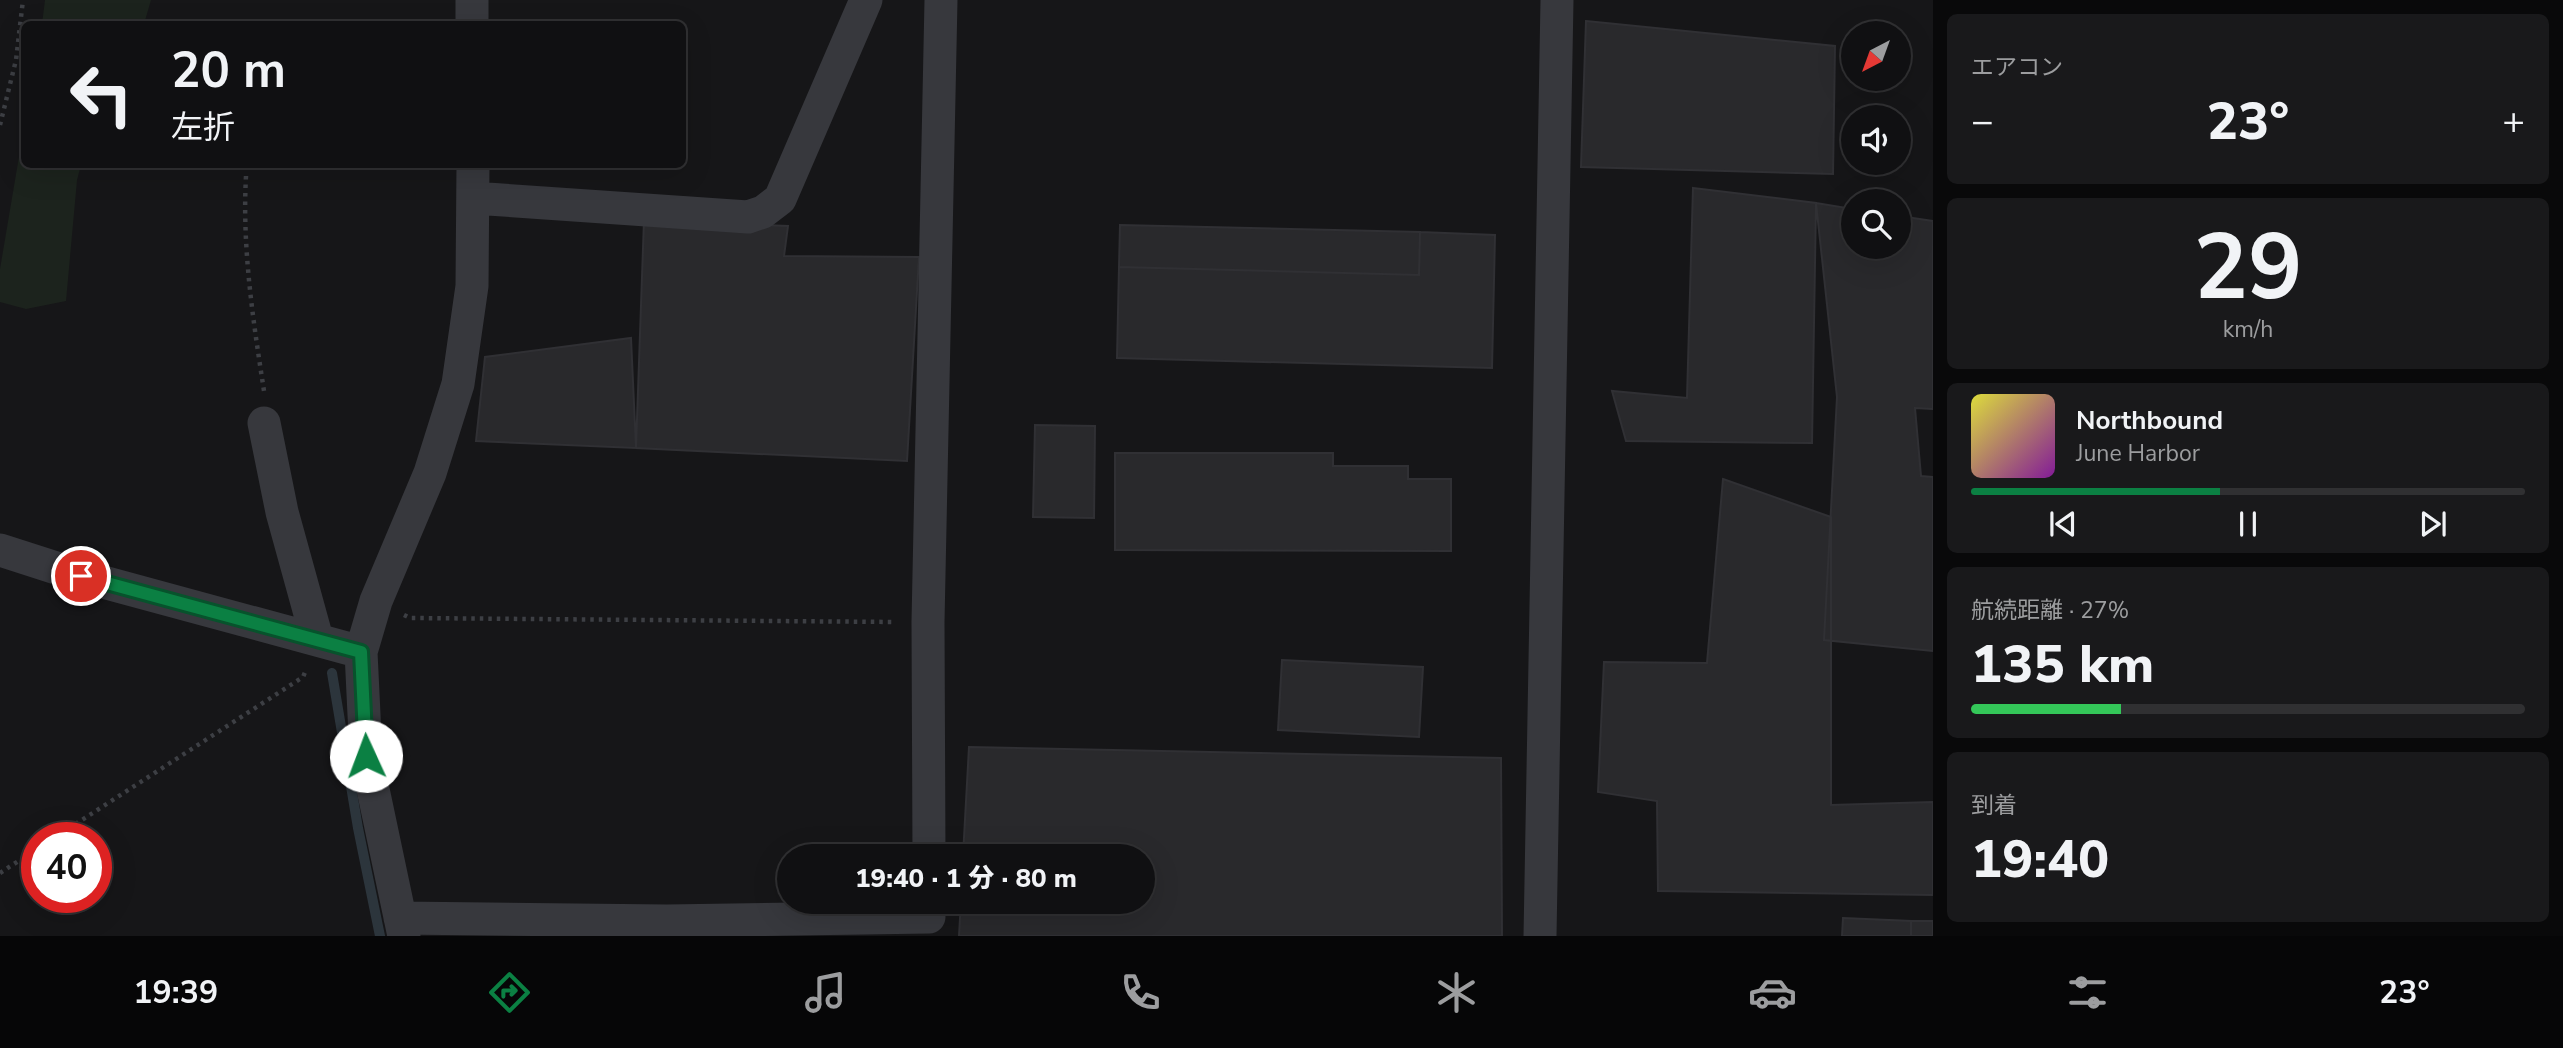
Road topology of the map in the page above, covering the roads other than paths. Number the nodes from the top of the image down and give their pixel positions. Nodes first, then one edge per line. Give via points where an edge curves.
1 (472, 0) edge
2 (866, 0) edge
3 (941, 0) edge
4 (1557, 0) edge
5 (472, 21) edge
6 (473, 168) edge
7 (473, 198) junction
8 (264, 423) road end
9 (0, 550) edge
10 (317, 639) junction
11 (361, 652) junction
12 (929, 844) edge
13 (929, 918) edge
14 (402, 927) edge
15 (1540, 936) edge

1 - 5 street
2 - 7 street via 780,199 763,212 748,216
3 - 12 street via 928,622
4 - 15 street
6 - 7 street
7 - 11 street via 472,286 458,384 430,473 376,601
8 - 10 street via 282,512
9 - 10 street
10 - 11 street
11 - 14 street via 366,756
13 - 14 street

